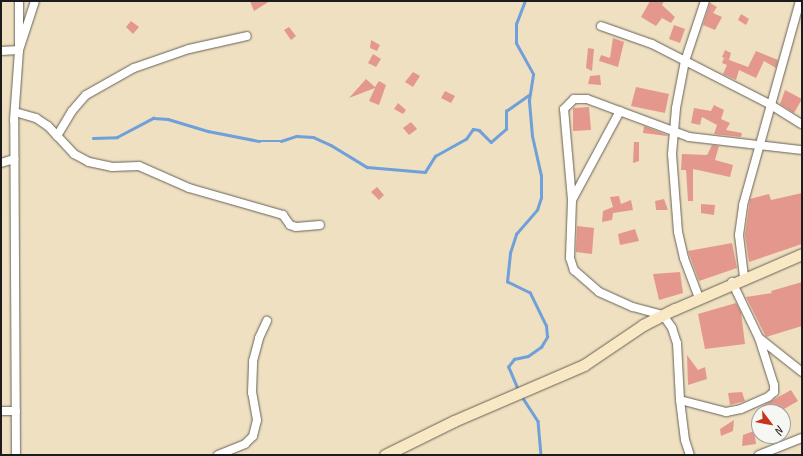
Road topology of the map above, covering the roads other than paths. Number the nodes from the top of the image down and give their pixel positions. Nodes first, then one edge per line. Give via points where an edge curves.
1 (19, 1) edge
2 (35, 1) edge
3 (705, 1) edge
4 (800, 1) edge
5 (601, 26) dead end
6 (246, 36) dead end
7 (19, 50) junction
8 (1, 51) edge
9 (685, 60) junction
10 (771, 105) junction
11 (620, 111) junction
12 (15, 112) junction
13 (802, 124) edge
14 (673, 132) junction
15 (57, 136) junction
16 (758, 147) junction
17 (802, 150) edge
18 (14, 158) junction
19 (1, 162) edge
20 (572, 200) junction
21 (320, 225) dead end
22 (802, 254) edge
23 (744, 277) junction
24 (732, 282) junction
25 (699, 298) junction
26 (663, 315) junction
27 (267, 321) dead end
28 (759, 338) junction
29 (802, 372) edge
30 (680, 400) junction
31 (1, 411) edge
32 (16, 411) junction
33 (802, 438) edge
34 (16, 455) edge
35 (218, 455) edge
36 (385, 455) edge
37 (690, 455) edge
38 (759, 455) edge

1 - 7 street
2 - 7 street
3 - 9 street
4 - 10 street
5 - 9 street via 652,44
6 - 15 street via 190,49 134,68 86,95 72,111
7 - 8 street
7 - 12 street
9 - 10 street
9 - 14 street
10 - 13 street
10 - 16 street
11 - 14 street
11 - 20 street
11 - 20 street via 587,99 574,99 564,109
12 - 15 street via 36,118
12 - 18 street
14 - 16 street
14 - 25 street via 674,202 678,232 684,258
15 - 21 street via 74,154 89,162 112,167 139,166 189,188 283,215 290,225 296,228
16 - 17 street
16 - 23 street via 739,224
18 - 19 street
18 - 32 street
20 - 26 street via 569,233 570,258 574,270 599,292 633,307
22 - 23 street
23 - 24 street
24 - 25 street
24 - 28 street
25 - 26 street
26 - 30 street via 677,343
26 - 36 street via 643,325 584,365
27 - 35 street via 258,338 253,361 252,394 257,420 253,436 245,444
28 - 29 street
28 - 30 street via 774,385 774,392 768,397 741,409 726,412
30 - 37 street via 685,440
31 - 32 street
32 - 34 street
33 - 38 street

